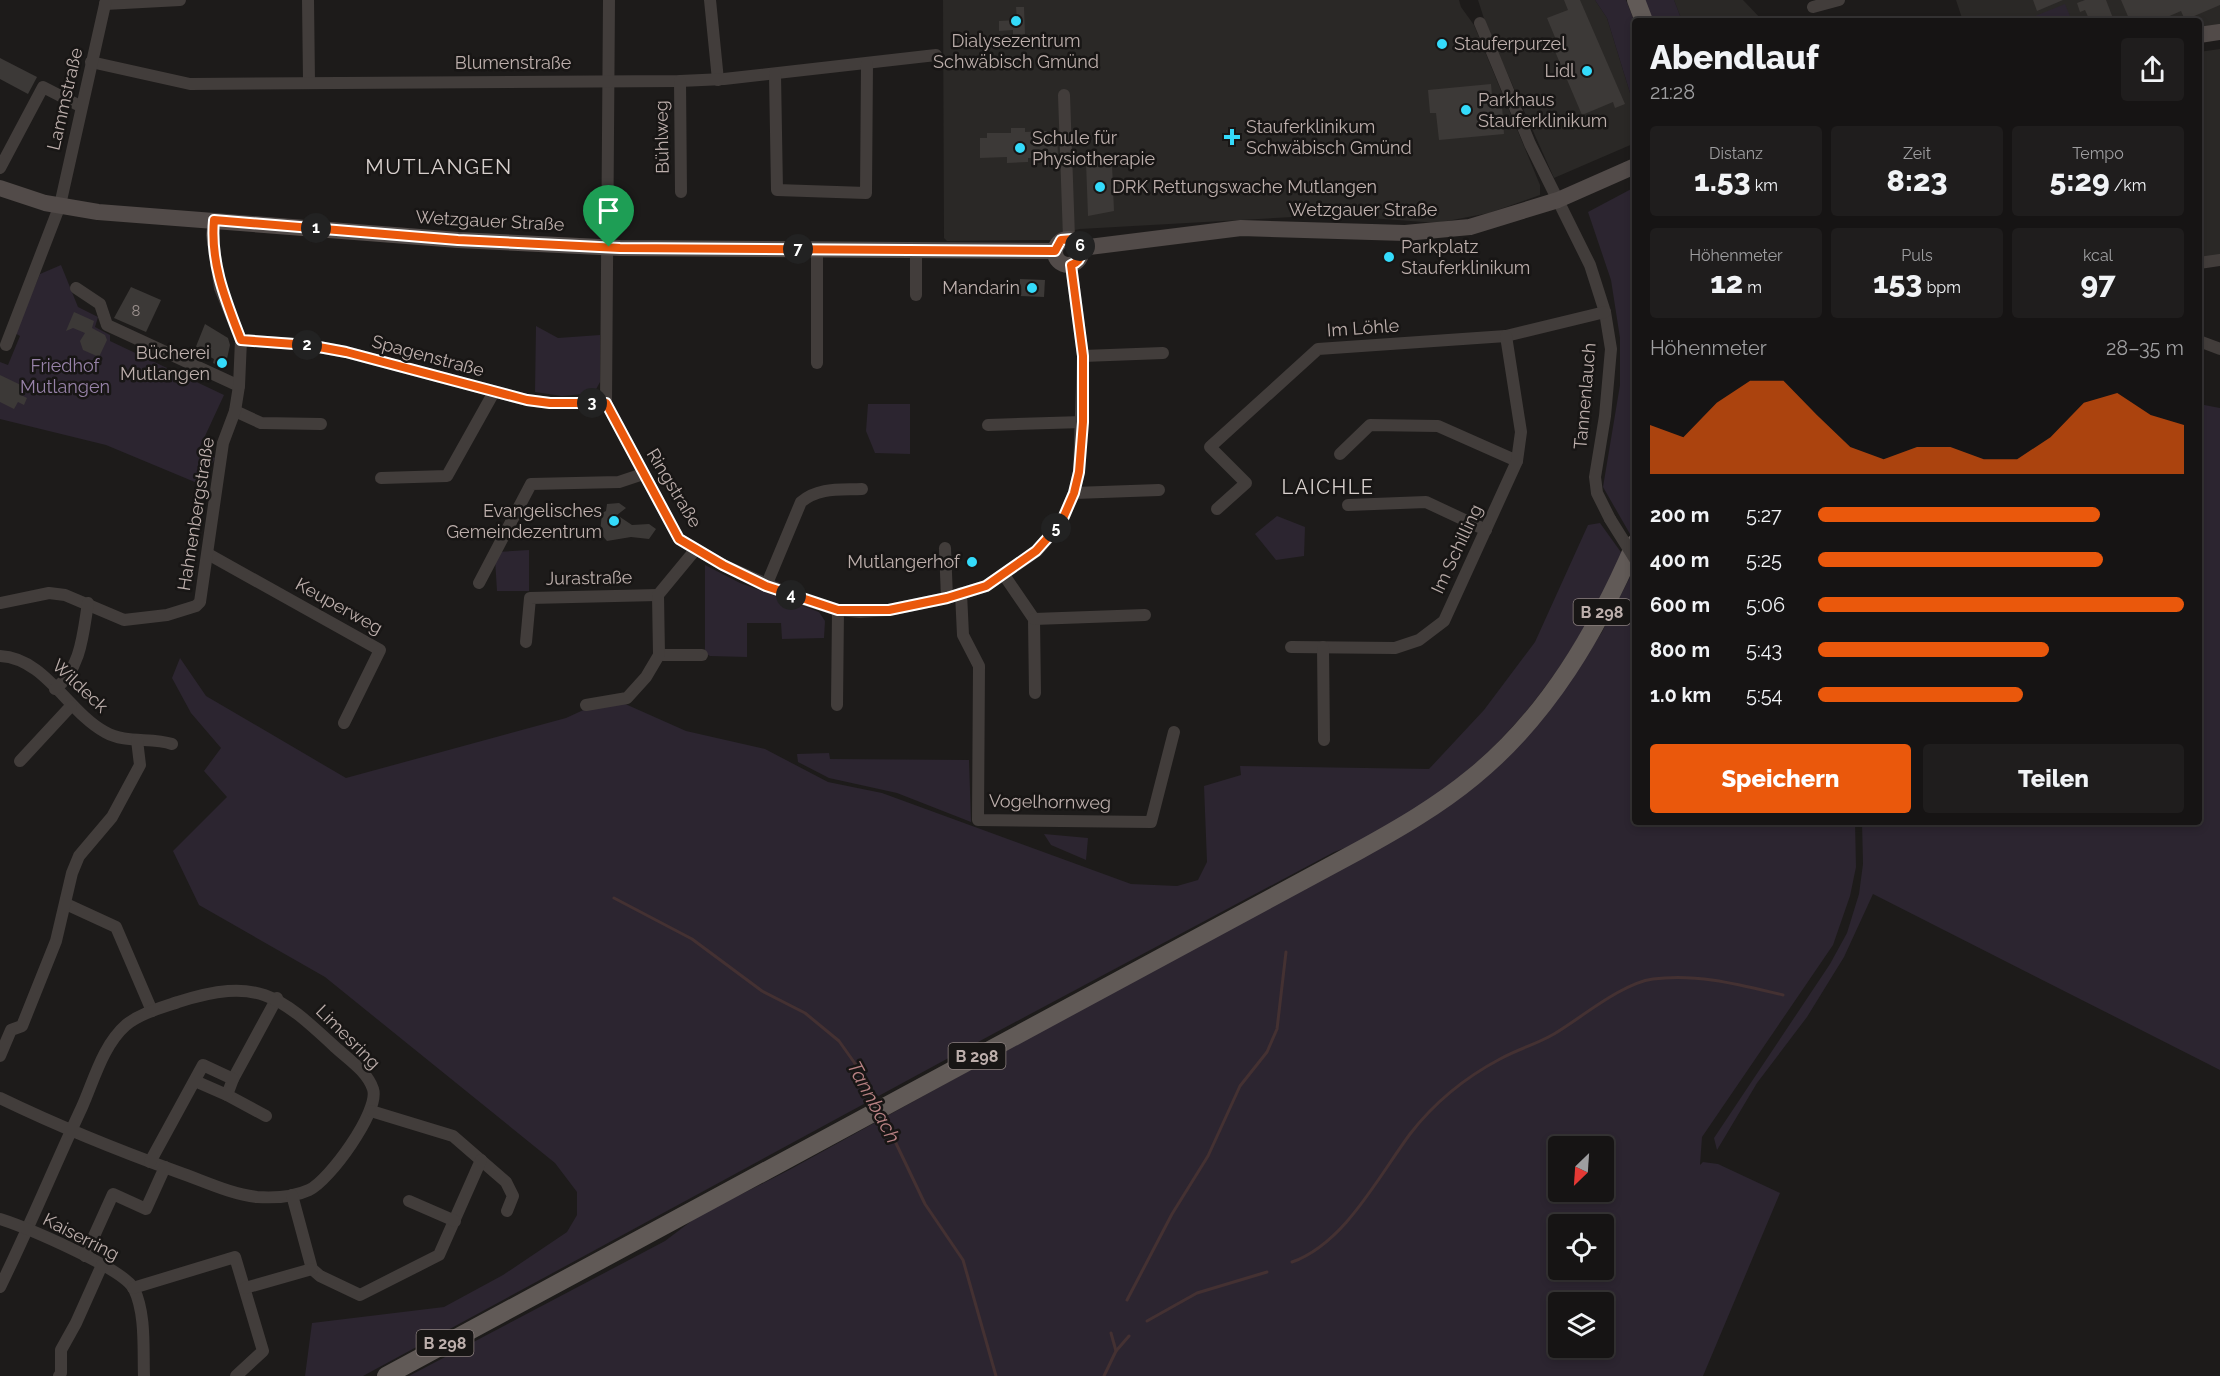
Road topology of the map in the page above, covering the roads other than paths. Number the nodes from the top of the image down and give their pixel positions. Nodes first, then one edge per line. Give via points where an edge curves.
1 (180, 0) edge
2 (308, 0) edge
3 (609, 0) edge
4 (710, 0) edge
5 (1636, 0) edge
6 (1839, 0) edge
7 (105, 2) edge
8 (1812, 4) edge
9 (1643, 18) edge
10 (1480, 23) dead end
11 (2220, 32) edge
12 (2202, 35) edge
13 (936, 55) dead end
14 (91, 62) junction
15 (867, 64) junction
16 (775, 74) junction
17 (718, 80) junction
18 (309, 81) junction
19 (609, 81) junction
20 (680, 81) junction
21 (1064, 95) dead end
22 (80, 106) junction
23 (1632, 167) edge
24 (0, 168) edge
25 (0, 188) edge
26 (681, 192) dead end
27 (1558, 200) junction
28 (60, 206) junction
29 (214, 220) junction
30 (1075, 243) junction
31 (609, 247) junction
32 (817, 249) junction
33 (915, 250) junction
34 (1055, 251) junction
35 (2220, 260) edge
36 (2202, 263) edge
37 (1071, 265) junction
38 (76, 288) dead end
39 (916, 295) dead end
40 (1605, 312) junction
41 (6, 329) edge
42 (1506, 336) junction
43 (241, 340) junction
44 (2202, 342) edge
45 (6, 345) dead end
46 (2220, 349) edge
47 (1162, 353) dead end
48 (1083, 356) junction
49 (817, 363) dead end
50 (239, 386) junction
51 (494, 392) junction
52 (606, 403) junction
53 (235, 411) junction
54 (1083, 422) junction
55 (321, 424) dead end
56 (988, 425) dead end
57 (1340, 454) dead end
58 (1517, 461) junction
59 (643, 474) junction
60 (381, 478) dead end
61 (862, 489) dead end
62 (1159, 490) dead end
63 (1074, 493) junction
64 (1348, 505) dead end
65 (1216, 509) dead end
66 (1486, 530) junction
67 (945, 548) dead end
68 (696, 549) junction
69 (1632, 550) edge
70 (208, 554) junction
71 (1632, 554) edge
72 (1004, 575) junction
73 (479, 583) dead end
74 (766, 586) junction
75 (961, 593) junction
76 (658, 595) junction
77 (947, 598) junction
78 (0, 603) edge
79 (88, 603) junction
80 (838, 610) junction
81 (1146, 615) dead end
82 (1034, 619) junction
83 (526, 642) dead end
84 (1291, 647) dead end
85 (1323, 647) junction
86 (659, 655) junction
87 (702, 655) dead end
88 (0, 656) edge
89 (55, 689) junction
90 (1035, 693) dead end
91 (586, 705) dead end
92 (837, 705) dead end
93 (71, 706) junction
94 (344, 723) dead end
95 (1174, 732) dead end
96 (137, 740) junction
97 (1324, 740) dead end
98 (172, 744) dead end
99 (20, 760) dead end
100 (66, 904) junction
101 (277, 998) junction
102 (152, 1011) junction
103 (0, 1056) edge
104 (233, 1079) junction
105 (195, 1080) junction
106 (227, 1095) junction
107 (0, 1098) edge
108 (371, 1111) junction
109 (266, 1116) dead end
110 (70, 1132) junction
111 (481, 1160) junction
112 (150, 1162) junction
113 (165, 1167) junction
114 (292, 1195) junction
115 (409, 1201) dead end
116 (507, 1211) dead end
117 (0, 1219) edge
118 (455, 1221) junction
119 (27, 1230) junction
120 (85, 1256) junction
121 (102, 1264) junction
122 (312, 1269) junction
123 (0, 1287) edge
124 (133, 1288) junction
125 (245, 1288) junction
126 (63, 1375) edge
127 (144, 1376) edge
128 (236, 1376) edge
129 (386, 1376) edge

1 - 7 street
2 - 18 street
3 - 19 street, Ringstraße
4 - 17 street
5 - 9 main road
6 - 8 street
7 - 14 street, Lammstraße
10 - 27 street, Tannenlauch via 1530,144
11 - 12 street
13 - 15 street, Blumenstraße
14 - 18 street, Blumenstraße via 190,84
14 - 22 street, Lammstraße
15 - 16 street, Blumenstraße
15 - 16 street via 866,193 777,190
16 - 17 street, Blumenstraße
17 - 20 street, Blumenstraße
18 - 19 street, Blumenstraße
19 - 20 street, Blumenstraße
19 - 31 street, Ringstraße
20 - 26 street, Bühlweg
21 - 30 street
22 - 24 street via 43,87
22 - 28 street, Lammstraße
23 - 27 street, Wetzgauer Straße
25 - 28 street, Wetzgauer Straße
27 - 30 street, Wetzgauer Straße via 1511,217 1438,232 1241,228
27 - 40 street, Tannenlauch via 1590,265
28 - 29 street, Wetzgauer Straße
28 - 41 street, Lammstraße
29 - 31 street, Wetzgauer Straße via 458,240
29 - 43 street, Hahnenbergstraße via 212,235 220,288
30 - 34 street via 1061,240
30 - 37 street via 1079,261
31 - 32 street, Wetzgauer Straße
31 - 52 street, Ringstraße
32 - 33 street, Wetzgauer Straße
32 - 49 street
33 - 34 street, Wetzgauer Straße
33 - 39 street
34 - 37 street via 1060,262
35 - 36 street
37 - 48 street, Ringstraße
38 - 50 street via 100,304 107,325
40 - 42 street, Im Löhle
40 - 71 street, Tannenlauch, bridge via 1611,349 1595,477 1597,493
41 - 45 street, Lammstraße
42 - 58 street, Im Schilling via 1521,432
42 - 65 street, Im Löhle via 1318,349 1210,447 1246,483
43 - 50 street, Hahnenbergstraße
43 - 51 street, Spagenstraße via 346,352
44 - 46 street
47 - 48 street
48 - 54 street, Ringstraße
50 - 53 street, Hahnenbergstraße
51 - 52 street, Spagenstraße via 550,403
51 - 60 street via 447,476
52 - 59 street, Ringstraße
53 - 55 street via 261,423
53 - 70 street, Hahnenbergstraße via 223,443
54 - 56 street
54 - 63 street, Ringstraße
57 - 58 street via 1370,425 1438,426
58 - 66 street, Im Schilling
59 - 68 street, Ringstraße via 679,539
59 - 73 street via 619,482 531,484
61 - 74 street via 824,490 801,502
62 - 63 street
63 - 72 street, Ringstraße via 1055,530 1036,551
64 - 66 street via 1426,502
66 - 85 street, Im Schilling via 1444,621 1419,640 1395,648
67 - 77 street
68 - 74 street, Ringstraße
68 - 76 street
69 - 129 main road, B 298 via 1606,606 1549,697 1507,746 1431,808
70 - 79 street, Hahnenbergstraße via 196,606 167,615 124,620
70 - 94 street, Keuperweg via 380,650
72 - 75 street, Ringstraße via 986,586
72 - 82 street
74 - 80 street, Ringstraße
75 - 77 street, Ringstraße
75 - 95 street, Vogelhornweg via 963,635 979,666 978,820 1151,822
76 - 83 street, Jurastraße via 530,598
76 - 86 street
77 - 80 street, Ringstraße via 889,610
78 - 79 street, Hahnenbergstraße via 49,593
79 - 89 street via 75,667
80 - 92 street
81 - 82 street
82 - 90 street
84 - 85 street, Im Schilling
85 - 97 street
86 - 87 street
86 - 91 street via 627,698
88 - 89 street, Wildeck via 34,667
89 - 93 street, Wildeck
93 - 96 street, Wildeck via 108,734
93 - 99 street
96 - 98 street, Wildeck
96 - 100 street via 140,765 112,817 79,856
100 - 102 street via 116,927
100 - 103 street via 56,941 22,1026 11,1030
101 - 102 street, Limesring via 247,990 218,991
101 - 104 street
101 - 108 street, Limesring via 366,1076 373,1090
102 - 110 street, Limesring via 128,1024 113,1040
104 - 105 street via 203,1065
104 - 106 street
105 - 106 street
105 - 112 street
106 - 109 street
107 - 110 street
108 - 111 street via 453,1136
108 - 114 street via 329,1173 308,1191
110 - 112 street
110 - 119 street, Limesring
111 - 116 street via 506,1182 513,1196
111 - 118 street
112 - 113 street
113 - 114 street via 246,1195
113 - 120 street via 146,1209 113,1194
114 - 122 street
115 - 118 street
117 - 119 street, Kaiserring
118 - 122 street via 439,1255 369,1292 360,1295
119 - 120 street, Kaiserring
119 - 123 street, Kaiserring
120 - 121 street, Kaiserring
121 - 124 street, Kaiserring
121 - 126 street via 61,1350
122 - 125 street
124 - 125 street via 235,1257
124 - 127 street via 142,1323
125 - 128 street via 263,1351

